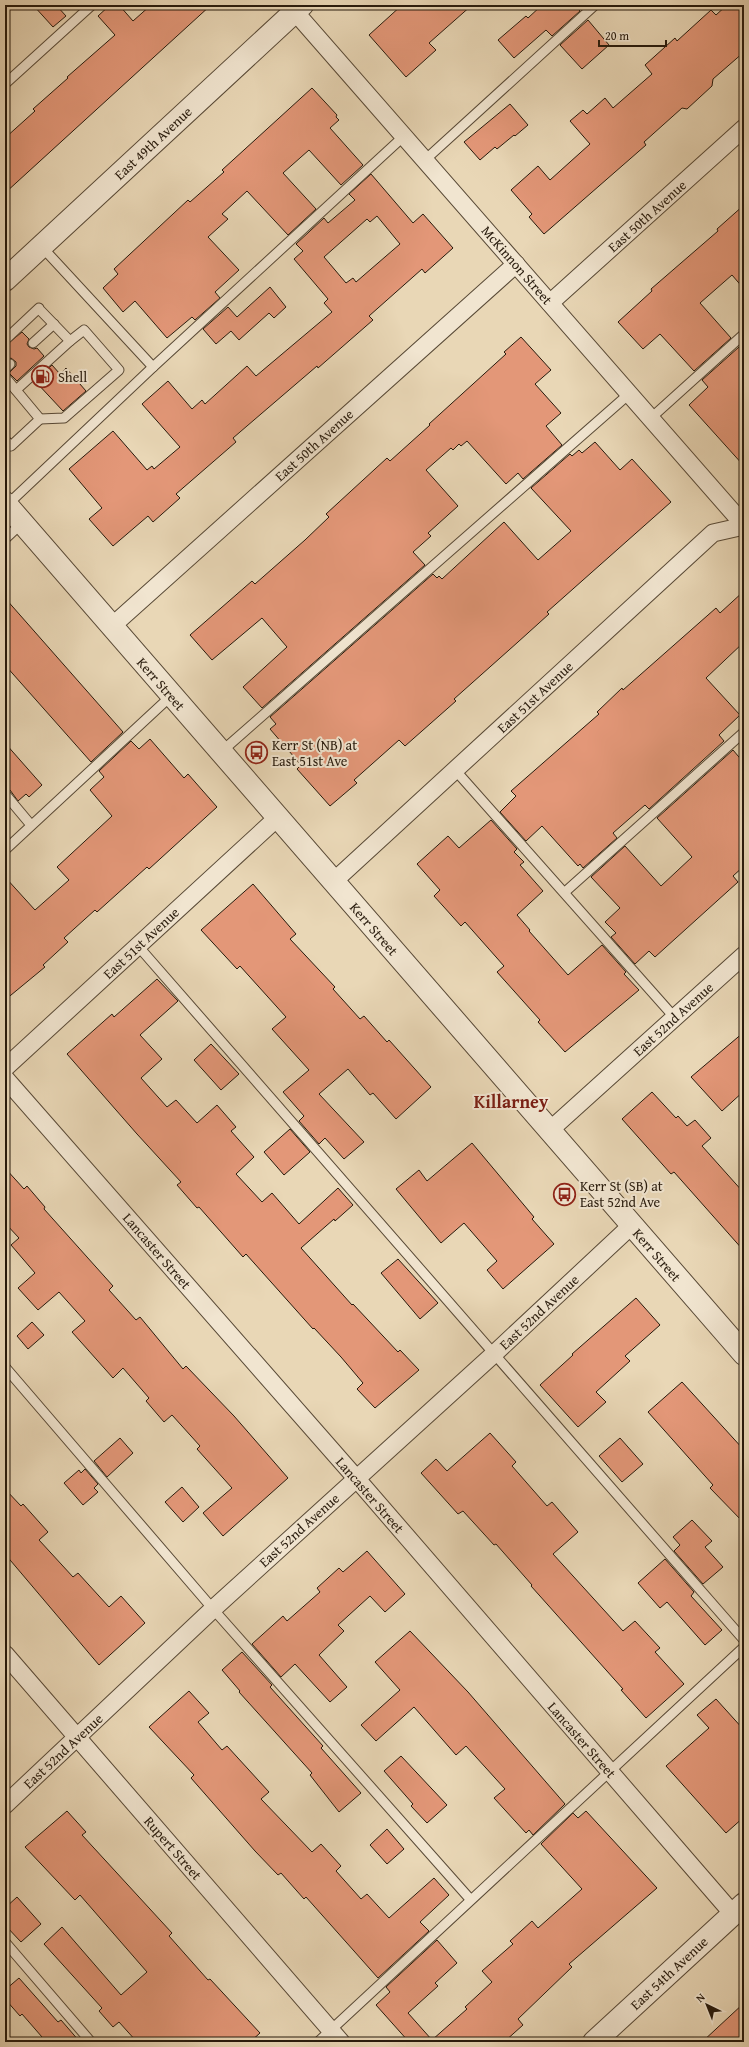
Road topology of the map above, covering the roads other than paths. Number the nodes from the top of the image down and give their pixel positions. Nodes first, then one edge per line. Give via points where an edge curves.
1 (92, 5) edge
2 (595, 5) edge
3 (295, 7) edge
4 (5, 84) edge
5 (744, 128) edge
6 (404, 136) junction
7 (425, 160) junction
8 (42, 247) junction
9 (516, 264) junction
10 (5, 280) edge
11 (550, 304) junction
12 (54, 324) junction
13 (744, 334) edge
14 (5, 340) edge
15 (70, 341) junction
16 (33, 343) dead end
17 (153, 367) junction
18 (5, 377) edge
19 (16, 390) junction
20 (629, 394) junction
21 (651, 418) junction
22 (40, 419) junction
23 (5, 440) edge
24 (6, 504) edge
25 (22, 523) junction
26 (744, 526) edge
27 (5, 539) edge
28 (111, 627) junction
29 (171, 696) junction
30 (744, 732) edge
31 (221, 752) junction
32 (456, 771) junction
33 (5, 794) edge
34 (278, 818) junction
35 (31, 824) junction
36 (5, 850) edge
37 (333, 882) junction
38 (565, 892) junction
39 (138, 946) junction
40 (744, 955) edge
41 (675, 1018) junction
42 (5, 1068) edge
43 (5, 1078) edge
44 (549, 1131) junction
45 (632, 1225) junction
46 (495, 1353) junction
47 (744, 1354) edge
48 (5, 1367) edge
49 (356, 1478) junction
50 (213, 1609) junction
51 (744, 1640) edge
52 (744, 1647) edge
53 (5, 1654) edge
54 (78, 1738) junction
55 (610, 1772) junction
56 (5, 1805) edge
57 (470, 1899) junction
58 (738, 1909) edge
59 (5, 1942) edge
60 (336, 2036) edge
61 (91, 2042) edge
62 (318, 2042) edge
63 (594, 2042) edge

1 - 4 lane
2 - 7 lane
3 - 6 street, McKinnon Street
3 - 8 street, East 49th Avenue
5 - 11 street, East 50th Avenue
6 - 7 street, McKinnon Street
6 - 17 lane
7 - 9 street, McKinnon Street
8 - 10 street, East 49th Avenue
8 - 17 lane
9 - 11 street, McKinnon Street
9 - 28 street, East 50th Avenue
11 - 20 street, McKinnon Street
12 - 14 lane via 40,310
12 - 15 lane
12 - 16 lane
13 - 21 lane
15 - 19 lane
15 - 22 lane via 84,330 119,370 64,418
17 - 24 lane
18 - 19 lane
19 - 22 lane
20 - 21 street, McKinnon Street
20 - 31 lane
21 - 26 street, McKinnon Street
22 - 23 lane via 10,446
24 - 25 street, Kerr Street
25 - 27 lane
25 - 28 street, Kerr Street
26 - 32 street, East 51st Avenue via 712,533
28 - 29 street, Kerr Street
29 - 31 street, Kerr Street
29 - 35 lane
30 - 38 lane
31 - 34 street, Kerr Street
32 - 37 street, East 51st Avenue
32 - 38 lane
33 - 35 lane
34 - 37 street, Kerr Street
34 - 39 street, East 51st Avenue
35 - 36 lane
37 - 44 street, Kerr Street
38 - 41 lane
39 - 42 street, East 51st Avenue
39 - 46 lane
40 - 41 street, East 52nd Avenue
41 - 44 street, East 52nd Avenue
43 - 49 street, Lancaster Street
44 - 45 street, Kerr Street
45 - 46 street, East 52nd Avenue
45 - 47 street, Kerr Street
46 - 49 street, East 52nd Avenue
46 - 51 lane
48 - 50 lane
49 - 50 street, East 52nd Avenue
49 - 55 street, Lancaster Street
50 - 54 street, East 52nd Avenue
50 - 57 lane
52 - 55 lane
53 - 54 street, Rupert Street
54 - 56 street, East 52nd Avenue
54 - 60 street, Rupert Street
55 - 57 lane
55 - 58 street, Lancaster Street
57 - 60 lane
58 - 63 street, East 54th Avenue
59 - 61 lane
60 - 62 lane

